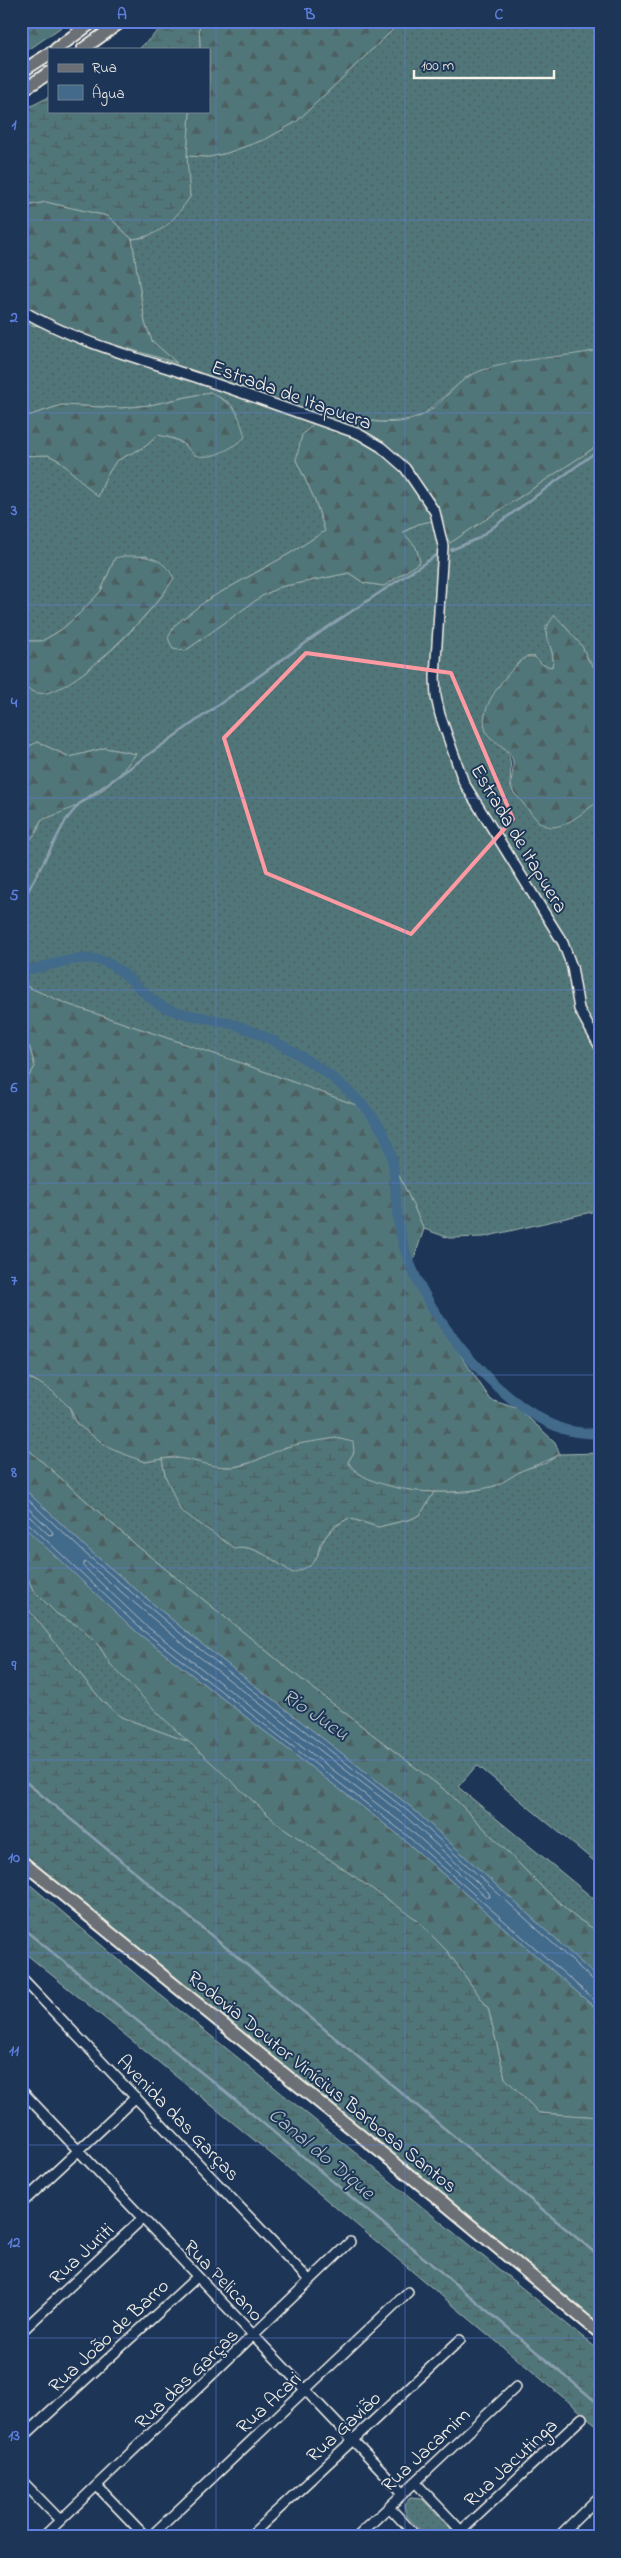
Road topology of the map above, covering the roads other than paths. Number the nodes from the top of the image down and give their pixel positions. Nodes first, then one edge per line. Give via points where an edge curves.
1 (94, 21) edge
2 (122, 21) edge
3 (57, 48) edge
4 (84, 48) edge
5 (48, 55) edge
6 (21, 72) edge
7 (48, 74) edge
8 (21, 91) edge
9 (21, 310) edge
10 (600, 1047) edge
11 (21, 1861) edge
12 (21, 1977) edge
13 (21, 2090) edge
14 (136, 2097) junction
15 (77, 2151) junction
16 (21, 2204) edge
17 (142, 2219) junction
18 (350, 2242) dead end
19 (196, 2276) junction
20 (310, 2281) junction
21 (408, 2292) dead end
22 (21, 2332) edge
23 (600, 2333) edge
24 (254, 2337) junction
25 (460, 2340) dead end
26 (516, 2387) dead end
27 (306, 2391) junction
28 (582, 2418) dead end
29 (21, 2439) edge
30 (353, 2440) junction
31 (21, 2480) edge
32 (415, 2482) junction
33 (98, 2487) junction
34 (403, 2493) junction
35 (600, 2496) edge
36 (389, 2507) junction
37 (60, 2520) junction
38 (464, 2534) edge
39 (43, 2537) edge
40 (146, 2537) edge
41 (150, 2537) edge
42 (249, 2537) edge
43 (357, 2537) edge
44 (418, 2537) edge
45 (558, 2537) edge

1 - 3 main road
2 - 4 main road
5 - 6 main road
7 - 8 main road
9 - 10 street, Estrada de Itapuera via 99,347 359,434 381,446 405,468 435,512 443,546 436,697 455,762 475,803 563,944 572,967 579,1008
11 - 23 main road, Rodovia Doutor Vinícius Barbosa Santos
12 - 14 street, Avenida das Garças
13 - 15 street, Rua Pelicano
14 - 15 street
14 - 20 street, Avenida das Garças
15 - 16 street
15 - 17 street, Rua Pelicano
17 - 19 street, Rua Pelicano
17 - 22 street, Rua Juriti
18 - 20 street, Rua das Garças
19 - 24 street, Rua Pelicano
19 - 29 street, Rua João de Barro
20 - 24 street, Rua das Garças
21 - 27 street, Rua Acari
24 - 27 street, Rua Pelicano
24 - 33 street, Rua das Garças
25 - 30 street, Rua Gavião
26 - 32 street, Rua Jacamim
27 - 30 street, Rua Pelicano
27 - 41 street, Rua Acari
28 - 38 street, Rua Jacutinga
30 - 34 street, Rua Pelicano
30 - 42 street, Rua Gavião
31 - 37 street
32 - 34 street, Rua Jacamim
32 - 38 street
33 - 37 street, Rua das Garças
33 - 40 street
34 - 36 street, Rua Jacamim
35 - 45 street
36 - 43 street, Rua Jacamim
36 - 44 street
37 - 39 street, Rua das Garças

